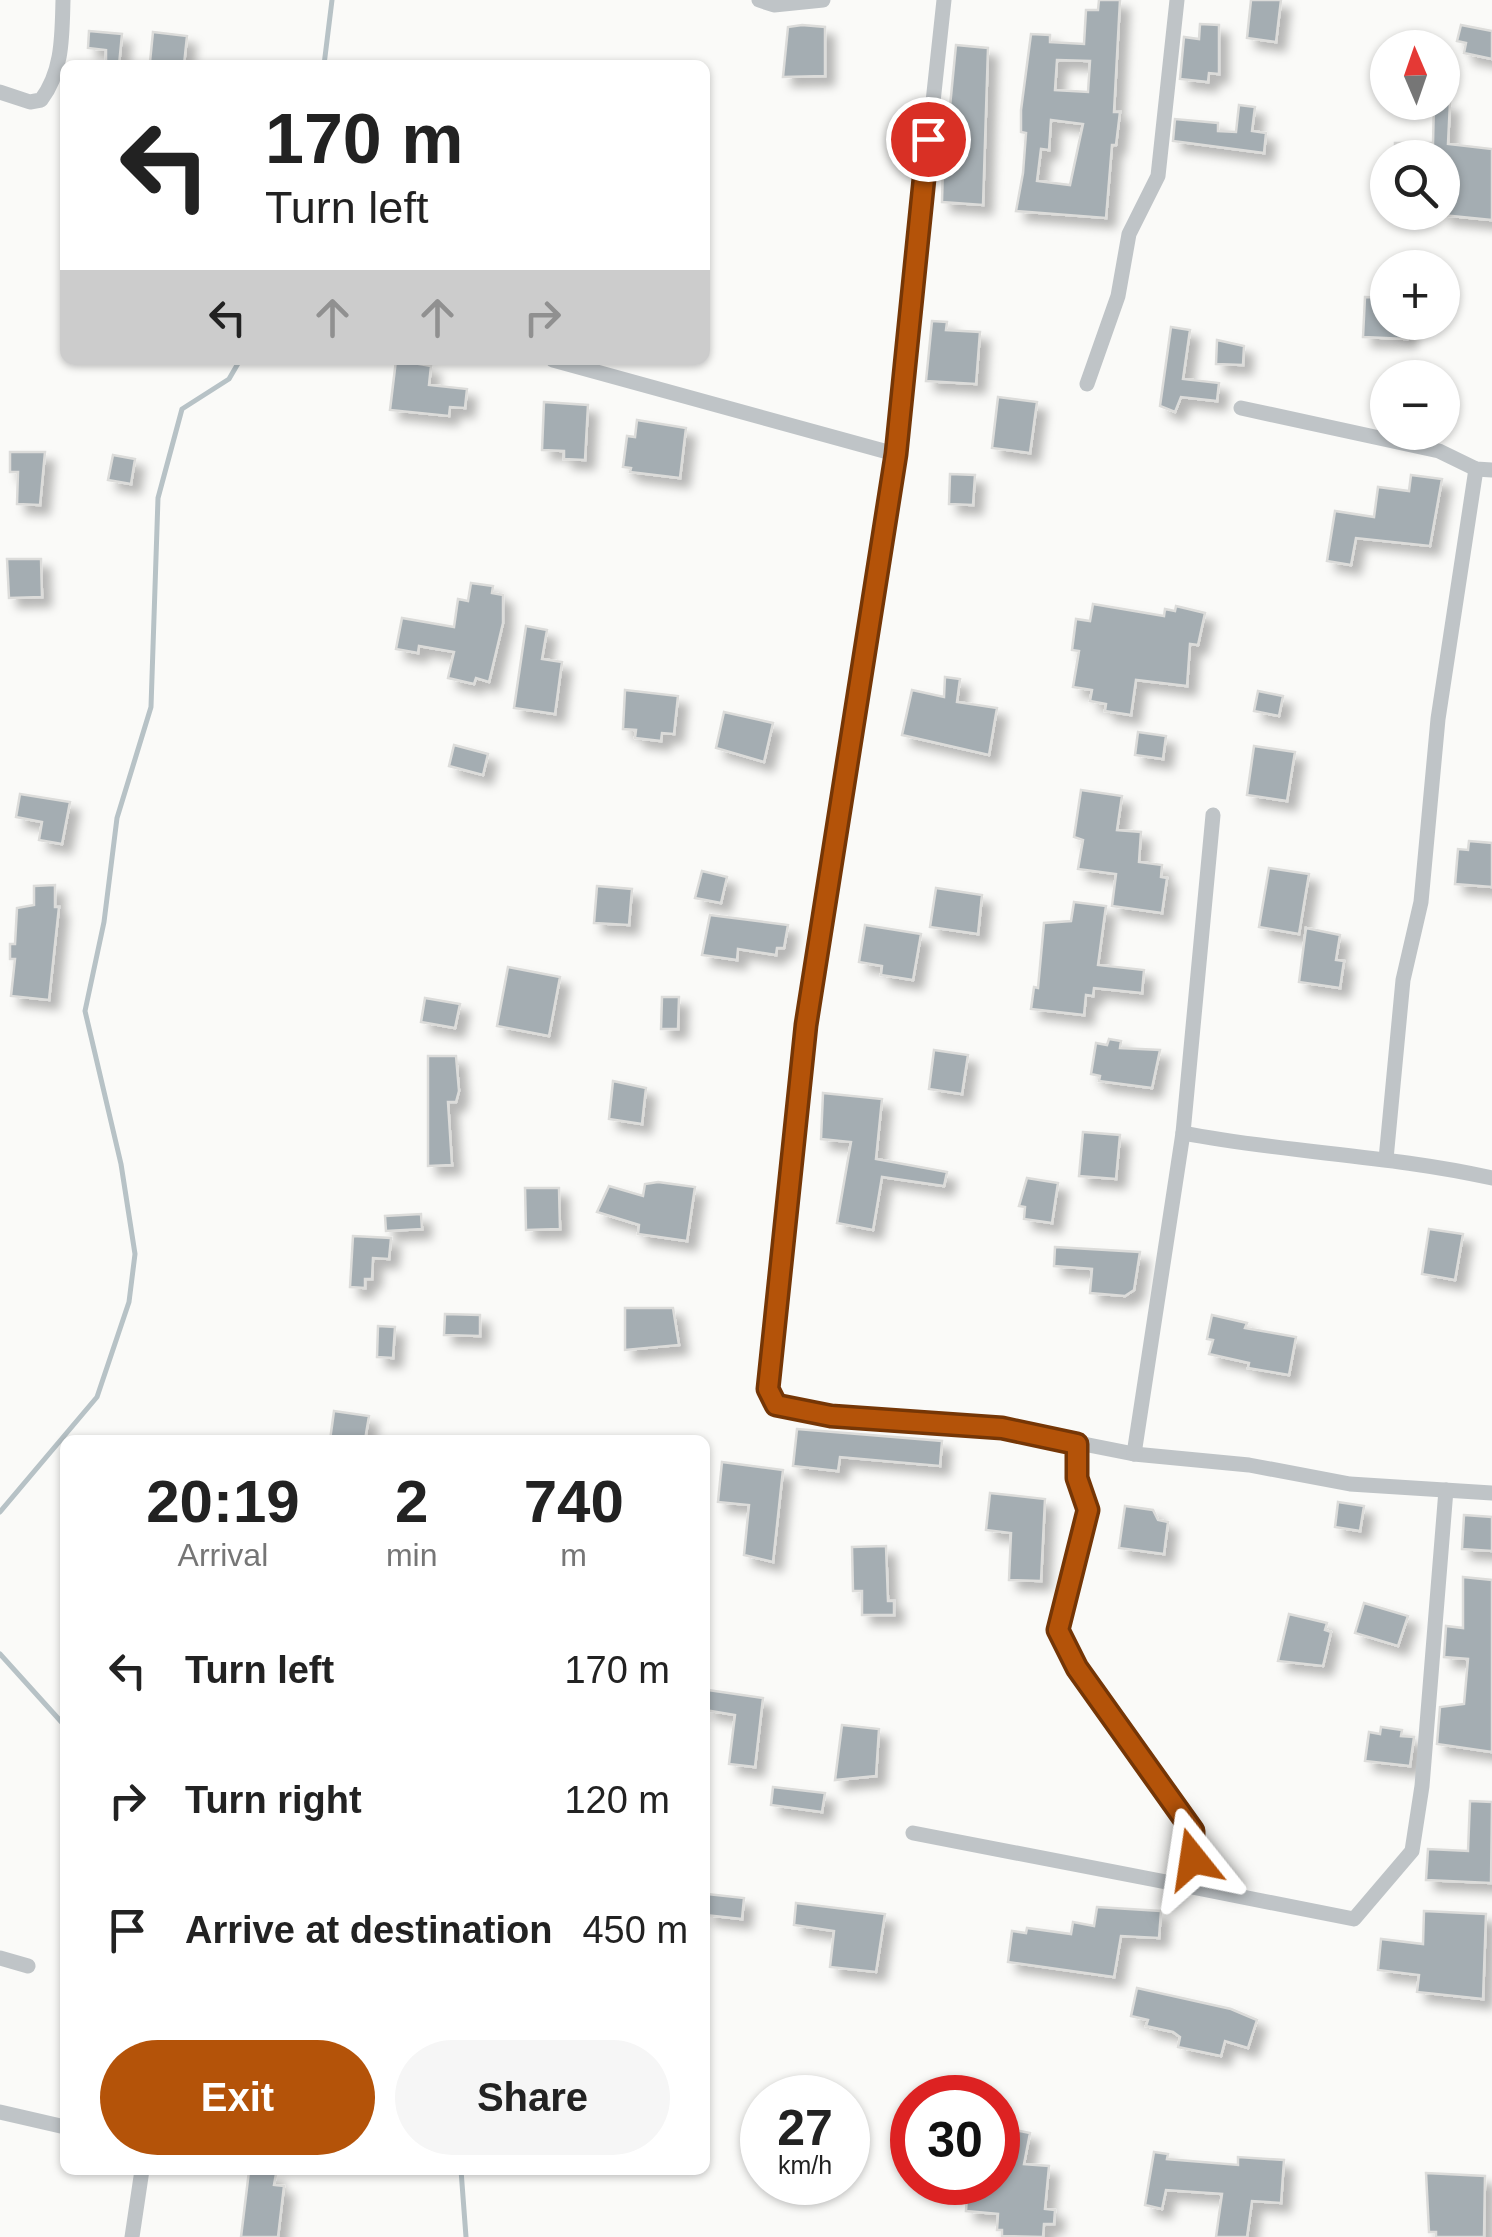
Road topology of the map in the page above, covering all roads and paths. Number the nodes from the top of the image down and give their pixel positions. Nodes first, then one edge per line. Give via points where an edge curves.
1 (63, 0) edge
2 (760, 0) edge
3 (823, 0) edge
4 (944, 0) edge
5 (1176, 0) edge
6 (0, 92) edge
7 (571, 365) edge
8 (1087, 384) dead end
9 (1241, 408) dead end
10 (896, 454) junction
11 (1484, 470) edge
12 (1213, 815) dead end
13 (1183, 1133) junction
14 (1386, 1159) junction
15 (1492, 1178) edge
16 (1077, 1444) junction
17 (1134, 1454) junction
18 (1446, 1490) junction
19 (1492, 1493) edge
20 (913, 1833) dead end
21 (1192, 1887) junction
22 (0, 1958) edge
23 (28, 1966) dead end
24 (0, 2112) edge
25 (60, 2126) edge
26 (141, 2175) edge
27 (132, 2237) edge

1 - 6 street via 52,87 30,102
2 - 3 street via 774,6
4 - 10 street
5 - 8 street via 1158,176 1129,234 1118,296
7 - 10 street
9 - 11 street via 1439,451
10 - 16 street via 806,1025 768,1389 776,1405 831,1416 1002,1428
11 - 14 street via 1438,720 1422,902 1404,980
12 - 13 street
13 - 14 street
13 - 17 street
14 - 15 street
16 - 17 street
16 - 21 street via 1077,1478 1088,1510 1058,1630 1077,1668 1193,1831
17 - 18 street via 1195,1457 1350,1484
18 - 19 street
18 - 21 street via 1412,1851 1354,1919
20 - 21 street
22 - 23 street
24 - 25 street
26 - 27 street

